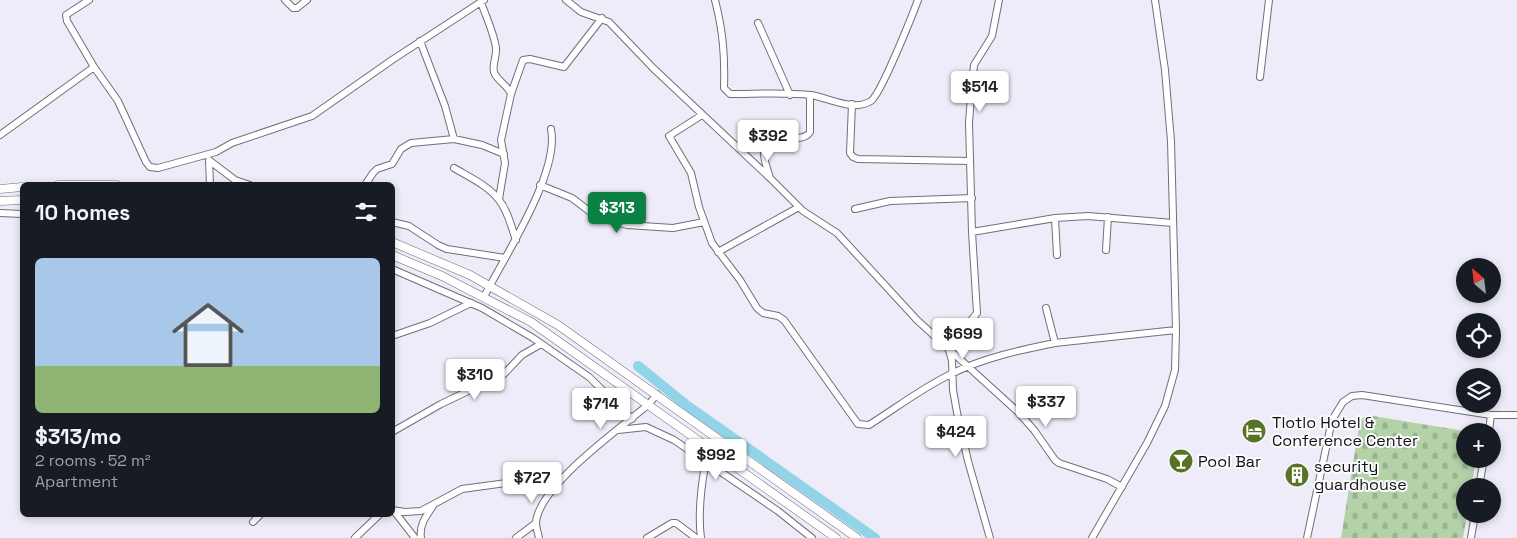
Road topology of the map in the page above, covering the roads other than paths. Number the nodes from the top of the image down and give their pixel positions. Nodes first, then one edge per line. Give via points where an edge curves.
1 (89, 0) edge
2 (285, 0) edge
3 (307, 0) edge
4 (566, 0) edge
5 (714, 0) edge
6 (918, 0) edge
7 (999, 0) edge
8 (1155, 0) edge
9 (1269, 0) edge
10 (482, 1) edge
11 (602, 18) junction
12 (758, 23) dead end
13 (420, 41) junction
14 (94, 67) junction
15 (1260, 77) dead end
16 (511, 94) junction
17 (790, 95) junction
18 (810, 95) junction
19 (852, 104) junction
20 (702, 115) junction
21 (551, 129) dead end
22 (0, 136) edge
23 (454, 139) junction
24 (504, 154) junction
25 (209, 157) junction
26 (970, 161) junction
27 (454, 168) dead end
28 (770, 178) junction
29 (0, 181) edge
30 (210, 182) edge
31 (241, 182) edge
32 (367, 182) edge
33 (540, 185) junction
34 (20, 187) edge
35 (0, 189) edge
36 (972, 198) junction
37 (499, 199) junction
38 (20, 200) edge
39 (0, 201) edge
40 (799, 207) junction
41 (856, 209) dead end
42 (0, 213) edge
43 (20, 214) edge
44 (1108, 217) junction
45 (1055, 218) junction
46 (704, 222) junction
47 (1173, 222) junction
48 (395, 223) edge
49 (972, 232) junction
50 (516, 240) junction
51 (395, 243) edge
52 (1106, 250) dead end
53 (718, 252) junction
54 (1057, 255) dead end
55 (395, 256) edge
56 (505, 258) junction
57 (395, 270) edge
58 (490, 285) junction
59 (484, 297) junction
60 (472, 303) junction
61 (1046, 308) dead end
62 (1176, 330) junction
63 (395, 335) edge
64 (943, 342) junction
65 (1055, 343) junction
66 (541, 344) junction
67 (949, 348) junction
68 (968, 366) junction
69 (619, 368) junction
70 (952, 373) junction
71 (611, 378) junction
72 (657, 394) junction
73 (649, 404) junction
74 (1491, 415) junction
75 (1517, 415) edge
76 (632, 419) junction
77 (1490, 423) edge
78 (395, 430) edge
79 (618, 430) junction
80 (706, 462) junction
81 (561, 480) junction
82 (1122, 487) junction
83 (434, 505) junction
84 (395, 510) edge
85 (395, 513) edge
86 (258, 517) edge
87 (377, 517) edge
88 (254, 522) dead end
89 (536, 523) junction
90 (1474, 523) edge
91 (355, 538) edge
92 (415, 538) edge
93 (420, 538) edge
94 (516, 538) edge
95 (539, 538) edge
96 (648, 538) edge
97 (696, 538) edge
98 (701, 538) edge
99 (812, 538) edge
100 (836, 538) edge
101 (857, 538) edge
102 (990, 538) edge
103 (1092, 538) edge
104 (1307, 538) edge
105 (1472, 538) edge

1 - 14 street via 66,14 66,18
2 - 3 street via 293,8
4 - 11 street via 581,12
5 - 17 street via 722,31 726,92
6 - 19 street via 875,98 862,104
7 - 26 street via 992,36 974,65 969,124
8 - 47 street via 1171,141
9 - 15 street
10 - 13 street
10 - 16 street via 496,51 495,75
11 - 16 street via 564,68 523,60
11 - 20 street
12 - 17 street
13 - 23 street
13 - 25 street via 312,116 232,143
14 - 22 street
14 - 25 street via 118,101 150,167
16 - 24 street via 501,140
17 - 18 street
18 - 19 street
18 - 28 street via 810,132 807,137 775,139 766,148 764,155
19 - 26 street via 852,157
20 - 28 street
20 - 46 street via 669,136 691,173
21 - 33 street via 553,148
23 - 24 street
23 - 32 street via 411,143 401,149 392,164 373,172
24 - 37 street via 505,172
25 - 30 street
25 - 31 street
26 - 36 street
27 - 37 street
28 - 40 street
29 - 34 main road
33 - 46 street via 572,198 597,217 627,226 673,228
33 - 50 street
34 - 35 main road
36 - 41 street via 890,201
36 - 49 street
37 - 50 street
38 - 39 main road
40 - 53 street
40 - 64 street via 837,233 906,308
42 - 43 street
44 - 45 street
44 - 47 street
44 - 52 street
45 - 49 street
45 - 54 street
46 - 53 street
47 - 62 street
48 - 56 street via 409,226 447,249
49 - 64 street via 977,313 968,324 952,332
50 - 56 street
51 - 58 main road
53 - 70 street via 760,311 784,320 858,424 869,425
55 - 59 main road
56 - 58 street
57 - 60 street
58 - 59 street
58 - 69 main road via 558,325
59 - 71 main road via 531,322
60 - 63 street
60 - 66 street
61 - 65 street
62 - 65 street
62 - 82 street via 1175,370 1167,400
64 - 67 street
65 - 68 street
66 - 76 street via 589,377
66 - 78 street via 522,355 504,374
67 - 68 street
67 - 70 street
68 - 70 street
68 - 82 street via 1018,412 1059,463
69 - 71 main road
69 - 72 main road
70 - 102 street via 968,461
71 - 73 main road
72 - 73 street
72 - 101 main road
73 - 76 street
73 - 100 main road
74 - 75 street
74 - 77 street
74 - 104 street via 1362,396 1352,396 1343,402 1332,420
76 - 79 street
79 - 80 street via 649,428 674,440
79 - 81 street
80 - 98 street
80 - 99 street
81 - 83 street via 462,489
81 - 89 street via 545,501
82 - 103 street
83 - 84 street via 413,512
83 - 93 street via 422,522
85 - 92 street
86 - 88 street
87 - 91 street
89 - 94 street
89 - 95 street
90 - 105 street
96 - 97 street via 676,523

